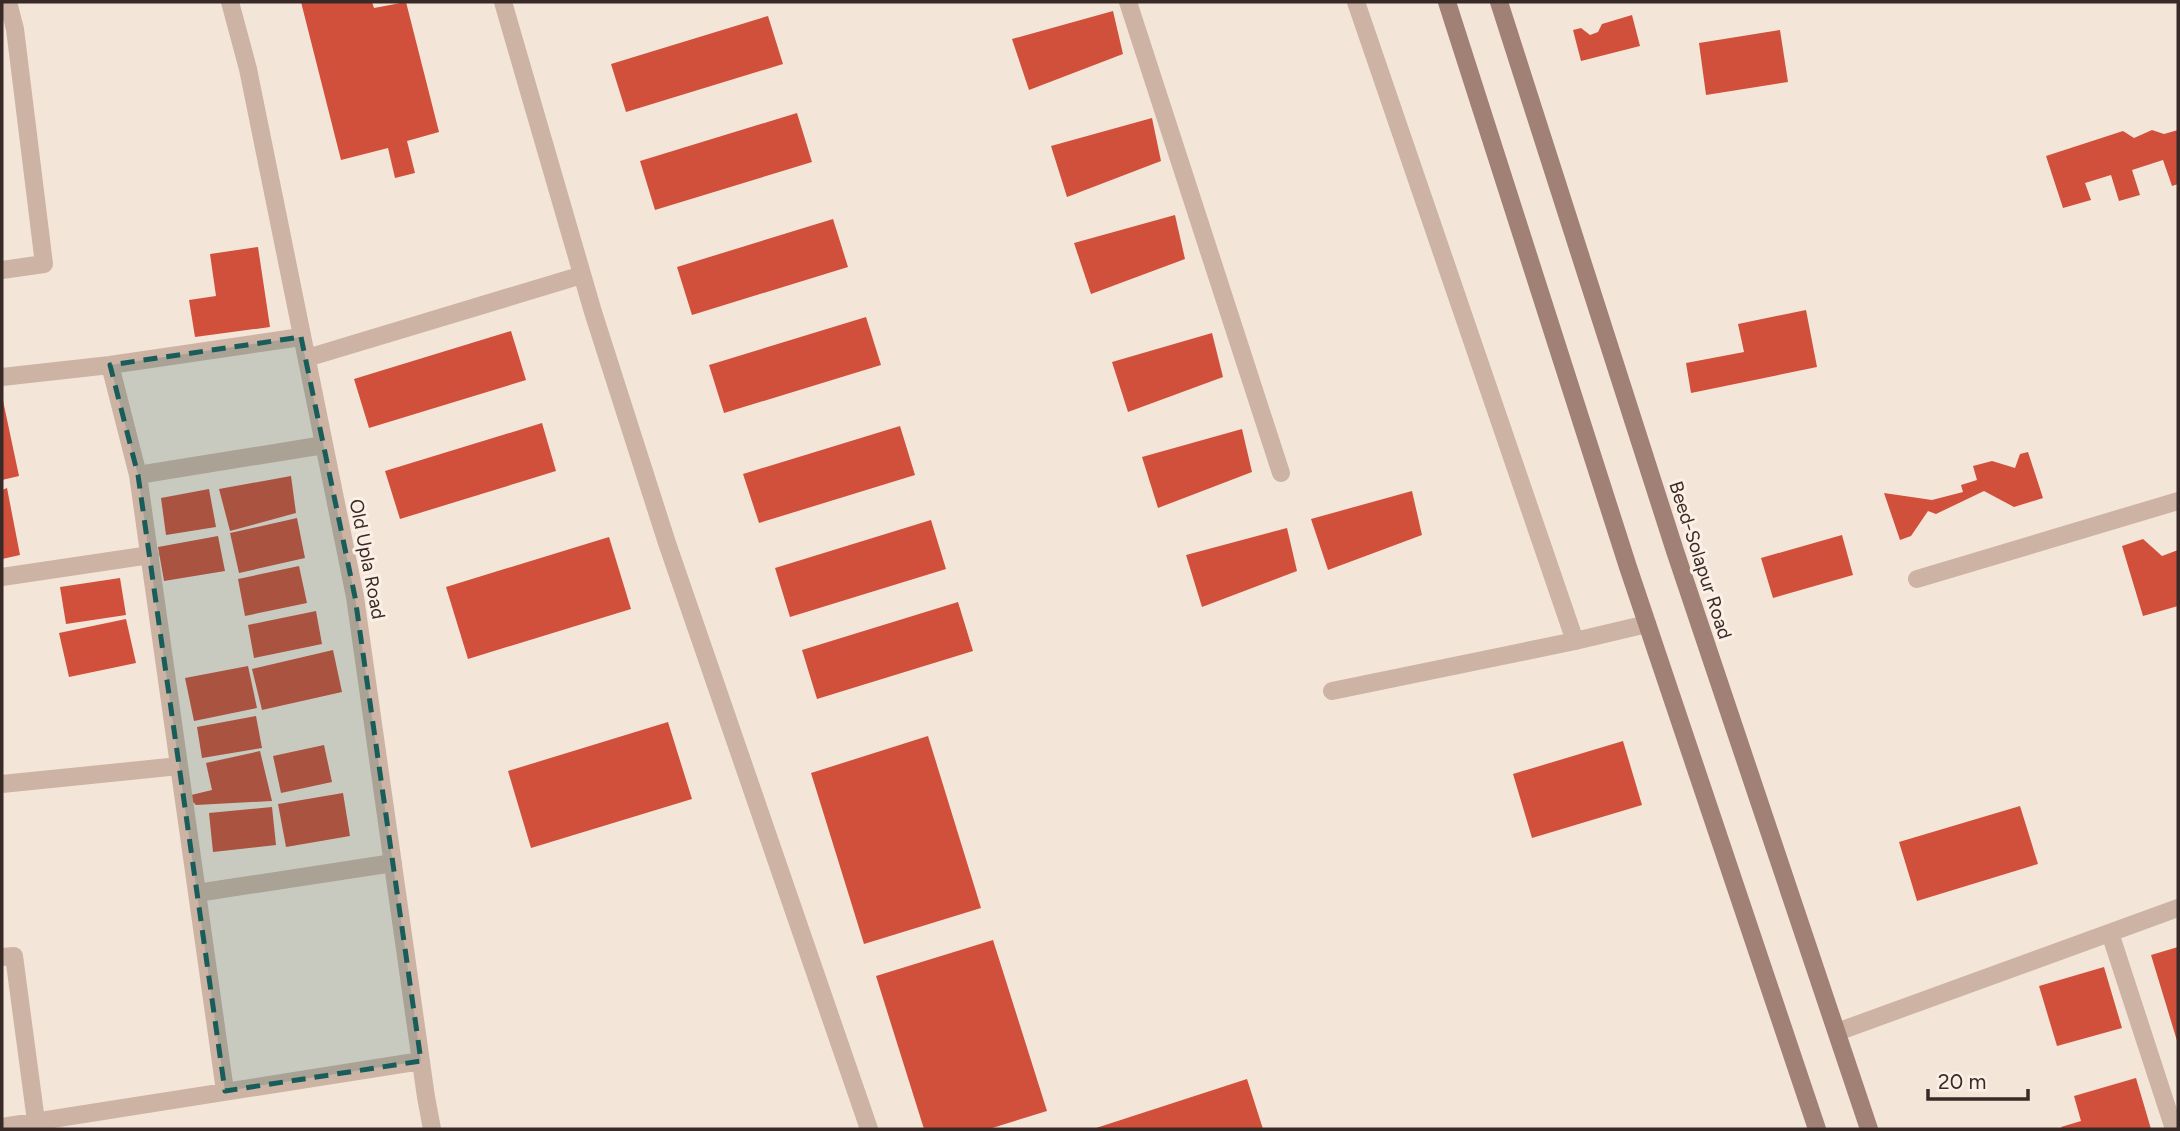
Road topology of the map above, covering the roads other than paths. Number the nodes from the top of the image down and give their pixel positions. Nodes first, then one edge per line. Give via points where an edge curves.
1 (8, 2) edge
2 (230, 2) edge
3 (503, 2) edge
4 (1128, 2) edge
5 (1356, 2) edge
6 (1447, 2) edge
7 (1499, 2) edge
8 (8, 30) edge
9 (2, 270) edge
10 (582, 275) junction
11 (301, 337) junction
12 (307, 358) junction
13 (110, 365) junction
14 (2, 377) edge
15 (324, 445) junction
16 (1281, 473) dead end
17 (138, 475) junction
18 (2178, 501) edge
19 (150, 555) junction
20 (2, 577) edge
21 (1917, 579) dead end
22 (1647, 624) junction
23 (1575, 641) junction
24 (1332, 691) dead end
25 (179, 766) junction
26 (2, 784) edge
27 (393, 863) junction
28 (197, 893) junction
29 (2178, 908) edge
30 (2110, 933) junction
31 (2, 957) edge
32 (1837, 1032) junction
33 (421, 1061) junction
34 (225, 1091) junction
35 (29, 1125) edge
36 (2, 1127) edge
37 (432, 1129) edge
38 (869, 1129) edge
39 (1816, 1129) edge
40 (1869, 1129) edge
41 (2174, 1129) edge

1 - 8 street
2 - 11 street, Old Upla Road via 248,69
3 - 10 street
4 - 16 street
5 - 23 street
6 - 22 main road
7 - 32 main road, Beed-Solapur Road via 1675,551
8 - 9 street via 44,264
10 - 12 street
10 - 38 street via 667,543
11 - 12 street, Old Upla Road
11 - 13 street
12 - 15 street, Old Upla Road
13 - 14 street
13 - 17 street
15 - 17 street
15 - 27 street, Old Upla Road via 355,597
17 - 19 street
18 - 21 street
19 - 20 street
19 - 25 street
22 - 23 street
22 - 39 main road
23 - 24 street
25 - 26 street
25 - 28 street
27 - 28 street
27 - 33 street, Old Upla Road
28 - 34 street
29 - 30 street
30 - 32 street
30 - 41 street
31 - 35 street via 14,956
32 - 40 main road, Beed-Solapur Road
33 - 34 street
33 - 37 street, Old Upla Road
34 - 35 street
35 - 36 street

